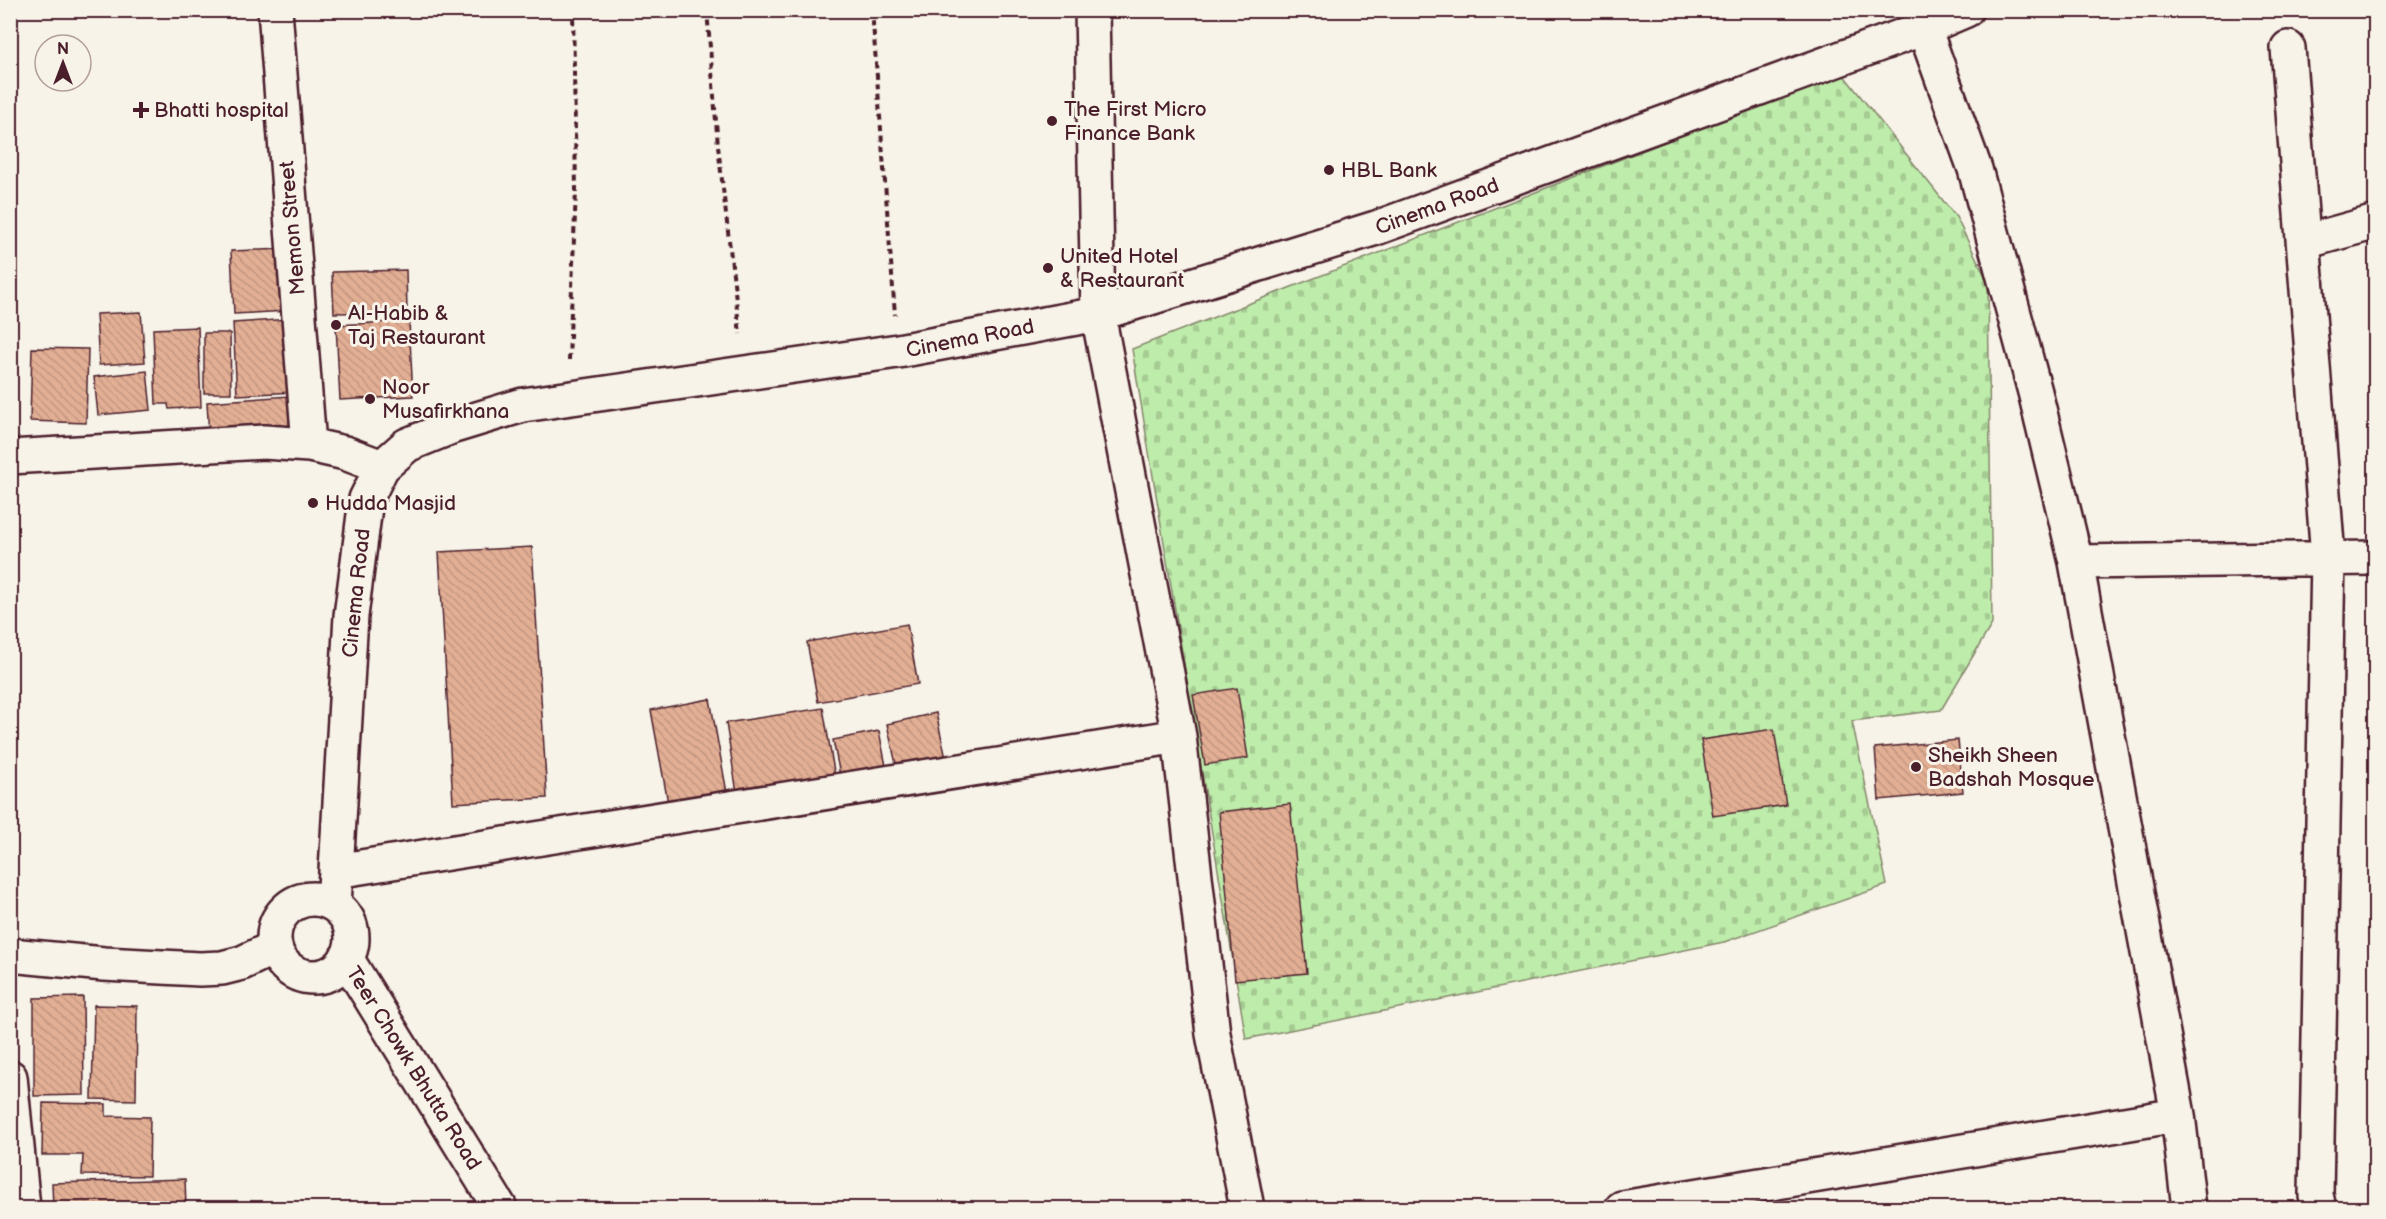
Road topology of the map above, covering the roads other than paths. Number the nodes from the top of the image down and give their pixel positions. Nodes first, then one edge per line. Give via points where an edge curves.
1 (275, 10) edge
2 (1092, 10) edge
3 (1966, 10) edge
4 (1924, 28) junction
5 (2288, 48) dead end
6 (2376, 222) edge
7 (2304, 242) junction
8 (1098, 314) junction
9 (309, 445) junction
10 (10, 457) edge
11 (382, 467) junction
12 (2328, 558) junction
13 (2376, 558) edge
14 (2076, 562) junction
15 (1179, 736) junction
16 (336, 871) junction
17 (334, 905) junction
18 (274, 946) junction
19 (10, 955) edge
20 (346, 958) junction
21 (10, 1077) edge
22 (2178, 1115) junction
23 (23, 1209) edge
24 (500, 1209) edge
25 (1247, 1209) edge
26 (1622, 1209) edge
27 (2189, 1209) edge
28 (2319, 1209) edge

1 - 9 street, Memon Street
2 - 8 street
3 - 4 street, Cinema Road
4 - 8 street, Cinema Road via 1376,228
4 - 14 street via 1975,169 2036,392
5 - 7 street
6 - 7 street
7 - 12 street
8 - 11 street, Cinema Road via 898,351 523,405 407,445
8 - 15 street
9 - 10 street via 264,442
9 - 11 street
11 - 16 street, Cinema Road via 366,499 351,616
12 - 13 street
12 - 14 street
12 - 28 street via 2316,1183
14 - 22 street
15 - 16 street
15 - 25 street via 1213,1034
16 - 17 street, Cinema Road
17 - 18 street via 304,899 290,906 279,917
17 - 20 street via 345,915 351,929
18 - 19 street via 242,963 200,969
18 - 20 street via 292,970 307,976 322,976
20 - 24 street, Teer Chowk Bhutta Road
21 - 23 street
22 - 26 street
22 - 27 street

